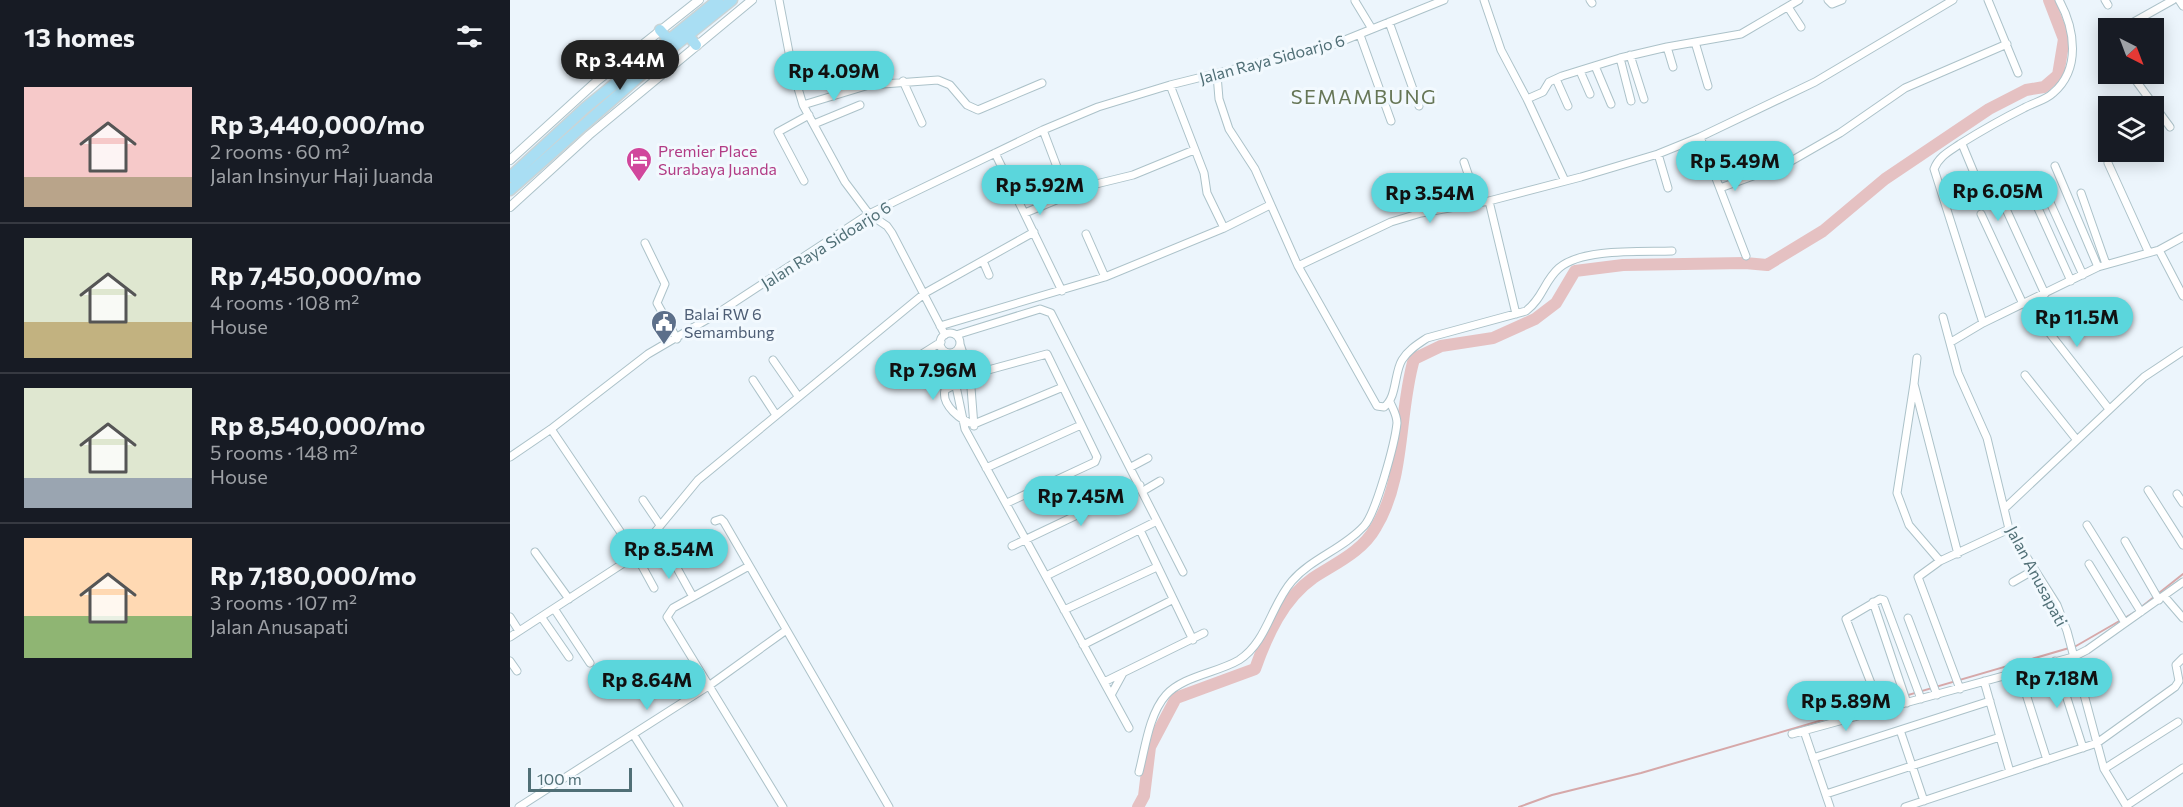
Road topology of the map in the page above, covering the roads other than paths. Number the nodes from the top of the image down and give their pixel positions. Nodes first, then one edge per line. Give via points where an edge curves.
1 (699, 0) edge
2 (718, 0) edge
3 (732, 0) edge
4 (752, 0) edge
5 (779, 0) edge
6 (1440, 0) edge
7 (1484, 0) edge
8 (1799, 0) edge
9 (1828, 0) edge
10 (1842, 0) edge
11 (1953, 0) edge
12 (1988, 0) edge
13 (2059, 0) edge
14 (2173, 0) edge
15 (2179, 0) edge
16 (1355, 1) edge
17 (2183, 6) edge
18 (1788, 7) junction
19 (2141, 18) edge
20 (1389, 22) junction
21 (1801, 27) dead end
22 (1372, 29) junction
23 (660, 30) junction
24 (688, 35) junction
25 (1360, 35) junction
26 (668, 39) junction
27 (1695, 42) junction
28 (2007, 44) junction
29 (696, 45) junction
30 (1667, 46) junction
31 (1630, 56) junction
32 (1620, 58) junction
33 (1595, 66) junction
34 (1673, 67) dead end
35 (1580, 71) junction
36 (2018, 73) dead end
37 (1217, 75) junction
38 (1556, 79) junction
39 (903, 81) junction
40 (1042, 83) dead end
41 (2138, 84) edge
42 (1170, 85) junction
43 (1708, 86) dead end
44 (1590, 94) dead end
45 (1527, 99) junction
46 (1644, 99) dead end
47 (1631, 101) dead end
48 (581, 104) junction
49 (1611, 104) dead end
50 (803, 105) junction
51 (860, 105) dead end
52 (1419, 106) dead end
53 (1568, 106) dead end
54 (809, 115) junction
55 (1391, 121) dead end
56 (922, 123) dead end
57 (814, 124) junction
58 (2170, 127) dead end
59 (1043, 130) junction
60 (1700, 137) junction
61 (530, 142) junction
62 (1962, 144) junction
63 (1194, 150) junction
64 (538, 151) junction
65 (995, 153) junction
66 (1658, 154) junction
67 (510, 160) edge
68 (1464, 162) dead end
69 (2108, 163) dead end
70 (2055, 166) dead end
71 (1057, 167) dead end
72 (510, 177) edge
73 (804, 181) dead end
74 (1565, 181) junction
75 (2043, 187) dead end
76 (1668, 188) dead end
77 (1720, 188) junction
78 (510, 190) edge
79 (2081, 193) dead end
80 (2032, 195) dead end
81 (1489, 201) junction
82 (1478, 203) junction
83 (1270, 205) junction
84 (510, 207) edge
85 (1025, 213) junction
86 (869, 214) junction
87 (1981, 214) dead end
88 (1224, 228) junction
89 (1034, 232) junction
90 (1086, 234) dead end
91 (2183, 237) edge
92 (645, 243) dead end
93 (2159, 250) junction
94 (1672, 251) dead end
95 (2148, 251) junction
96 (1746, 256) dead end
97 (983, 261) junction
98 (1302, 263) junction
99 (2106, 264) junction
100 (2098, 267) junction
101 (989, 275) dead end
102 (2083, 275) junction
103 (1105, 277) junction
104 (2071, 281) junction
105 (1062, 291) junction
106 (925, 293) junction
107 (2045, 294) junction
108 (2183, 296) edge
109 (2024, 304) junction
110 (1516, 314) junction
111 (1943, 317) dead end
112 (1983, 323) junction
113 (940, 326) junction
114 (945, 335) junction
115 (956, 335) junction
116 (677, 339) junction
117 (941, 342) junction
118 (1951, 342) junction
119 (960, 344) junction
120 (2183, 351) edge
121 (950, 353) junction
122 (1917, 358) dead end
123 (773, 360) dead end
124 (906, 364) dead end
125 (970, 375) junction
126 (2025, 375) dead end
127 (753, 380) dead end
128 (958, 383) junction
129 (1914, 384) junction
130 (1063, 387) junction
131 (798, 396) junction
132 (1385, 405) junction
133 (2109, 409) junction
134 (776, 415) junction
135 (964, 422) junction
136 (974, 424) junction
137 (1081, 425) junction
138 (551, 429) junction
139 (970, 437) junction
140 (2076, 439) junction
141 (510, 457) edge
142 (1148, 458) dead end
143 (986, 468) junction
144 (1131, 468) junction
145 (1160, 482) dead end
146 (1141, 488) junction
147 (2148, 490) dead end
148 (2177, 494) dead end
149 (643, 500) dead end
150 (1007, 503) junction
151 (2183, 503) edge
152 (2005, 508) junction
153 (715, 521) dead end
154 (1158, 521) junction
155 (660, 525) junction
156 (2087, 525) dead end
157 (2009, 529) junction
158 (1140, 530) junction
159 (1027, 539) junction
160 (2125, 541) dead end
161 (2183, 545) edge
162 (1012, 546) dead end
163 (668, 550) dead end
164 (535, 552) dead end
165 (1958, 554) junction
166 (636, 555) junction
167 (1940, 561) junction
168 (2089, 564) dead end
169 (749, 566) junction
170 (1157, 567) junction
171 (2034, 570) junction
172 (1183, 572) dead end
173 (1046, 576) junction
174 (2013, 582) dead end
175 (2183, 582) edge
176 (654, 588) dead end
177 (2159, 596) junction
178 (693, 597) junction
179 (569, 599) junction
180 (1172, 600) junction
181 (1873, 602) junction
182 (555, 610) junction
183 (1064, 610) junction
184 (2140, 610) junction
185 (510, 617) edge
186 (542, 618) junction
187 (1908, 618) dead end
188 (2183, 618) edge
189 (2124, 621) junction
190 (519, 631) junction
191 (785, 631) junction
192 (1204, 633) dead end
193 (510, 637) edge
194 (1193, 640) junction
195 (1083, 645) junction
196 (2072, 654) junction
197 (569, 657) dead end
198 (2183, 658) edge
199 (510, 661) edge
200 (2055, 661) junction
201 (590, 663) dead end
202 (516, 671) dead end
203 (2019, 672) junction
204 (1123, 673) junction
205 (1984, 681) junction
206 (1104, 682) junction
207 (710, 685) junction
208 (1960, 688) junction
209 (1935, 690) junction
210 (1111, 695) junction
211 (1920, 696) junction
212 (1906, 701) junction
213 (1990, 701) junction
214 (1880, 707) junction
215 (2178, 722) dead end
216 (1129, 728) dead end
217 (1900, 730) junction
218 (1804, 731) junction
219 (633, 734) junction
220 (1791, 734) dead end
221 (2000, 737) junction
222 (2097, 743) junction
223 (2084, 748) junction
224 (1813, 758) junction
225 (2047, 760) junction
226 (1912, 765) junction
227 (2183, 768) edge
228 (2104, 769) junction
229 (1139, 772) dead end
230 (2010, 772) junction
231 (1826, 794) junction
232 (1924, 801) junction
233 (887, 806) edge
234 (2126, 806) edge
235 (519, 807) edge
236 (679, 807) edge
237 (783, 807) edge
238 (1830, 807) edge
239 (1905, 807) edge

1 - 23 street
2 - 26 highway
3 - 24 highway
4 - 29 street
5 - 50 street
6 - 20 street, Jalan Raya Sidoarjo 6
7 - 45 street via 1501,50
8 - 18 street
9 - 10 street via 1832,4
11 - 60 street via 1815,82
12 - 28 street
13 - 62 street via 2072,29 2073,49 2070,70 2062,83 2052,94
14 - 19 street
15 - 17 street
16 - 22 street
18 - 21 street
18 - 27 street via 1741,34
20 - 22 street, Jalan Raya Sidoarjo 6
20 - 52 street
22 - 25 street, Jalan Raya Sidoarjo 6
23 - 26 highway
23 - 48 street
24 - 29 highway
24 - 78 highway
25 - 37 street, Jalan Raya Sidoarjo 6
25 - 55 street
26 - 48 highway
27 - 30 street
27 - 43 street
28 - 36 street
28 - 77 street via 1905,88 1786,164
29 - 84 street
30 - 31 street
30 - 34 street
31 - 32 street
31 - 46 street
32 - 33 street
32 - 47 street
33 - 35 street
33 - 49 street
35 - 38 street
35 - 44 street
37 - 42 street, Jalan Raya Sidoarjo 6
37 - 83 street via 1219,99 1229,129 1255,168
38 - 45 street via 1548,82 1543,92
38 - 53 street
39 - 40 street via 944,81 975,110
39 - 50 street via 869,85
39 - 56 street
41 - 58 street
42 - 59 street, Jalan Raya Sidoarjo 6 via 1098,107
42 - 63 street
45 - 74 street
48 - 61 street
48 - 64 highway
50 - 54 street
51 - 57 street
54 - 57 street
54 - 73 street via 778,132
57 - 86 street via 836,167
59 - 65 street, Jalan Raya Sidoarjo 6
59 - 71 street
60 - 66 street
60 - 77 street
61 - 64 highway
61 - 67 street
62 - 107 street via 1984,197 2001,202 2006,209
62 - 112 street via 1943,155 1934,169
63 - 85 street
63 - 88 street via 1207,193
64 - 72 highway
65 - 85 street
65 - 86 street, Jalan Raya Sidoarjo 6
66 - 74 street
66 - 76 street
68 - 82 street
69 - 95 street
70 - 100 street
74 - 81 street
75 - 102 street
77 - 96 street
79 - 99 street
80 - 104 street
81 - 82 street
81 - 110 street
82 - 98 street via 1391,222
83 - 88 street
83 - 98 street
85 - 89 street
86 - 106 street via 887,226
86 - 116 street, Jalan Raya Sidoarjo 6
87 - 109 street
88 - 103 street
89 - 97 street
89 - 105 street
90 - 103 street
91 - 93 street
92 - 116 street via 665,284 657,303
93 - 95 street
93 - 108 street
94 - 110 street via 1594,254 1569,262 1554,273 1538,303
95 - 99 street
97 - 101 street
97 - 106 street
98 - 132 street via 1375,404
99 - 100 street
100 - 102 street
102 - 104 street
103 - 105 street
104 - 107 street
105 - 113 street
106 - 113 street
106 - 131 street
107 - 109 street
109 - 112 street
109 - 133 street
110 - 132 street via 1427,338 1414,346 1399,366
111 - 118 street, Jalan Anusapati
112 - 118 street
113 - 114 street
114 - 115 street
114 - 117 street
115 - 119 street
115 - 144 street via 1047,310
116 - 138 street, Jalan Raya Sidoarjo 6 via 624,370
117 - 121 street
117 - 124 street
118 - 152 street, Jalan Anusapati via 1958,373 1987,438
119 - 121 street via 957,351
119 - 125 street
120 - 133 street via 2144,377
121 - 128 street
122 - 129 street
123 - 131 street
125 - 130 street via 1044,353 1050,357
125 - 136 street
126 - 140 street
127 - 134 street
128 - 135 street
128 - 135 street via 944,393 954,413
129 - 165 street
129 - 167 street via 1897,493 1909,525
130 - 136 street
130 - 137 street
131 - 134 street
132 - 229 street via 1397,425 1374,512 1354,536 1311,562 1291,582 1253,649 1166,695 1156,711
133 - 140 street
134 - 155 street via 698,480
135 - 136 street
135 - 139 street
136 - 139 street
137 - 143 street
137 - 150 street via 1097,461
138 - 141 street, Jalan Raya Sidoarjo 6
138 - 166 street
139 - 143 street
140 - 152 street
142 - 144 street
143 - 150 street
144 - 146 street
145 - 146 street
146 - 154 street
146 - 159 street
147 - 161 street
148 - 151 street
149 - 155 street
150 - 159 street
152 - 157 street, Jalan Anusapati
153 - 169 street via 724,522
154 - 158 street
154 - 172 street
155 - 166 street
156 - 184 street
157 - 165 street
157 - 171 street, Jalan Anusapati
158 - 170 street
158 - 173 street
159 - 162 street
159 - 173 street
160 - 177 street
163 - 178 street
164 - 179 street
165 - 167 street
166 - 176 street
166 - 179 street
167 - 208 street via 1918,579
168 - 189 street
169 - 178 street
169 - 191 street
170 - 180 street
170 - 183 street
171 - 174 street
171 - 196 street, Jalan Anusapati via 2057,605
173 - 183 street
175 - 177 street
177 - 184 street
177 - 188 street
178 - 207 street via 669,612 667,620
179 - 182 street
180 - 194 street
180 - 195 street
181 - 211 street via 1884,600
181 - 212 street
181 - 214 street via 1847,617 1846,622
182 - 186 street
182 - 201 street
183 - 195 street
184 - 189 street
185 - 190 street
186 - 190 street
186 - 197 street
187 - 209 street
189 - 196 street via 2086,650
190 - 193 street
191 - 207 street
191 - 233 street
192 - 194 street
194 - 204 street
195 - 206 street
196 - 200 street
196 - 222 street, Jalan Anusapati
198 - 222 street via 2176,664 2179,681 2175,687
199 - 202 street
200 - 203 street
200 - 223 street
203 - 205 street
203 - 225 street
204 - 206 street
204 - 210 street
205 - 208 street
205 - 213 street
206 - 210 street
207 - 219 street
207 - 237 street
208 - 209 street
209 - 211 street
210 - 216 street
211 - 212 street
212 - 214 street
213 - 217 street
213 - 221 street
214 - 218 street
215 - 228 street
217 - 224 street
217 - 226 street
218 - 220 street
218 - 224 street
219 - 235 street
219 - 236 street
221 - 226 street
221 - 230 street
222 - 223 street
222 - 228 street, Jalan Anusapati
223 - 225 street
224 - 231 street
225 - 230 street
226 - 231 street
226 - 232 street
227 - 234 street
228 - 234 street, Jalan Anusapati
230 - 232 street
231 - 238 street
232 - 239 street

